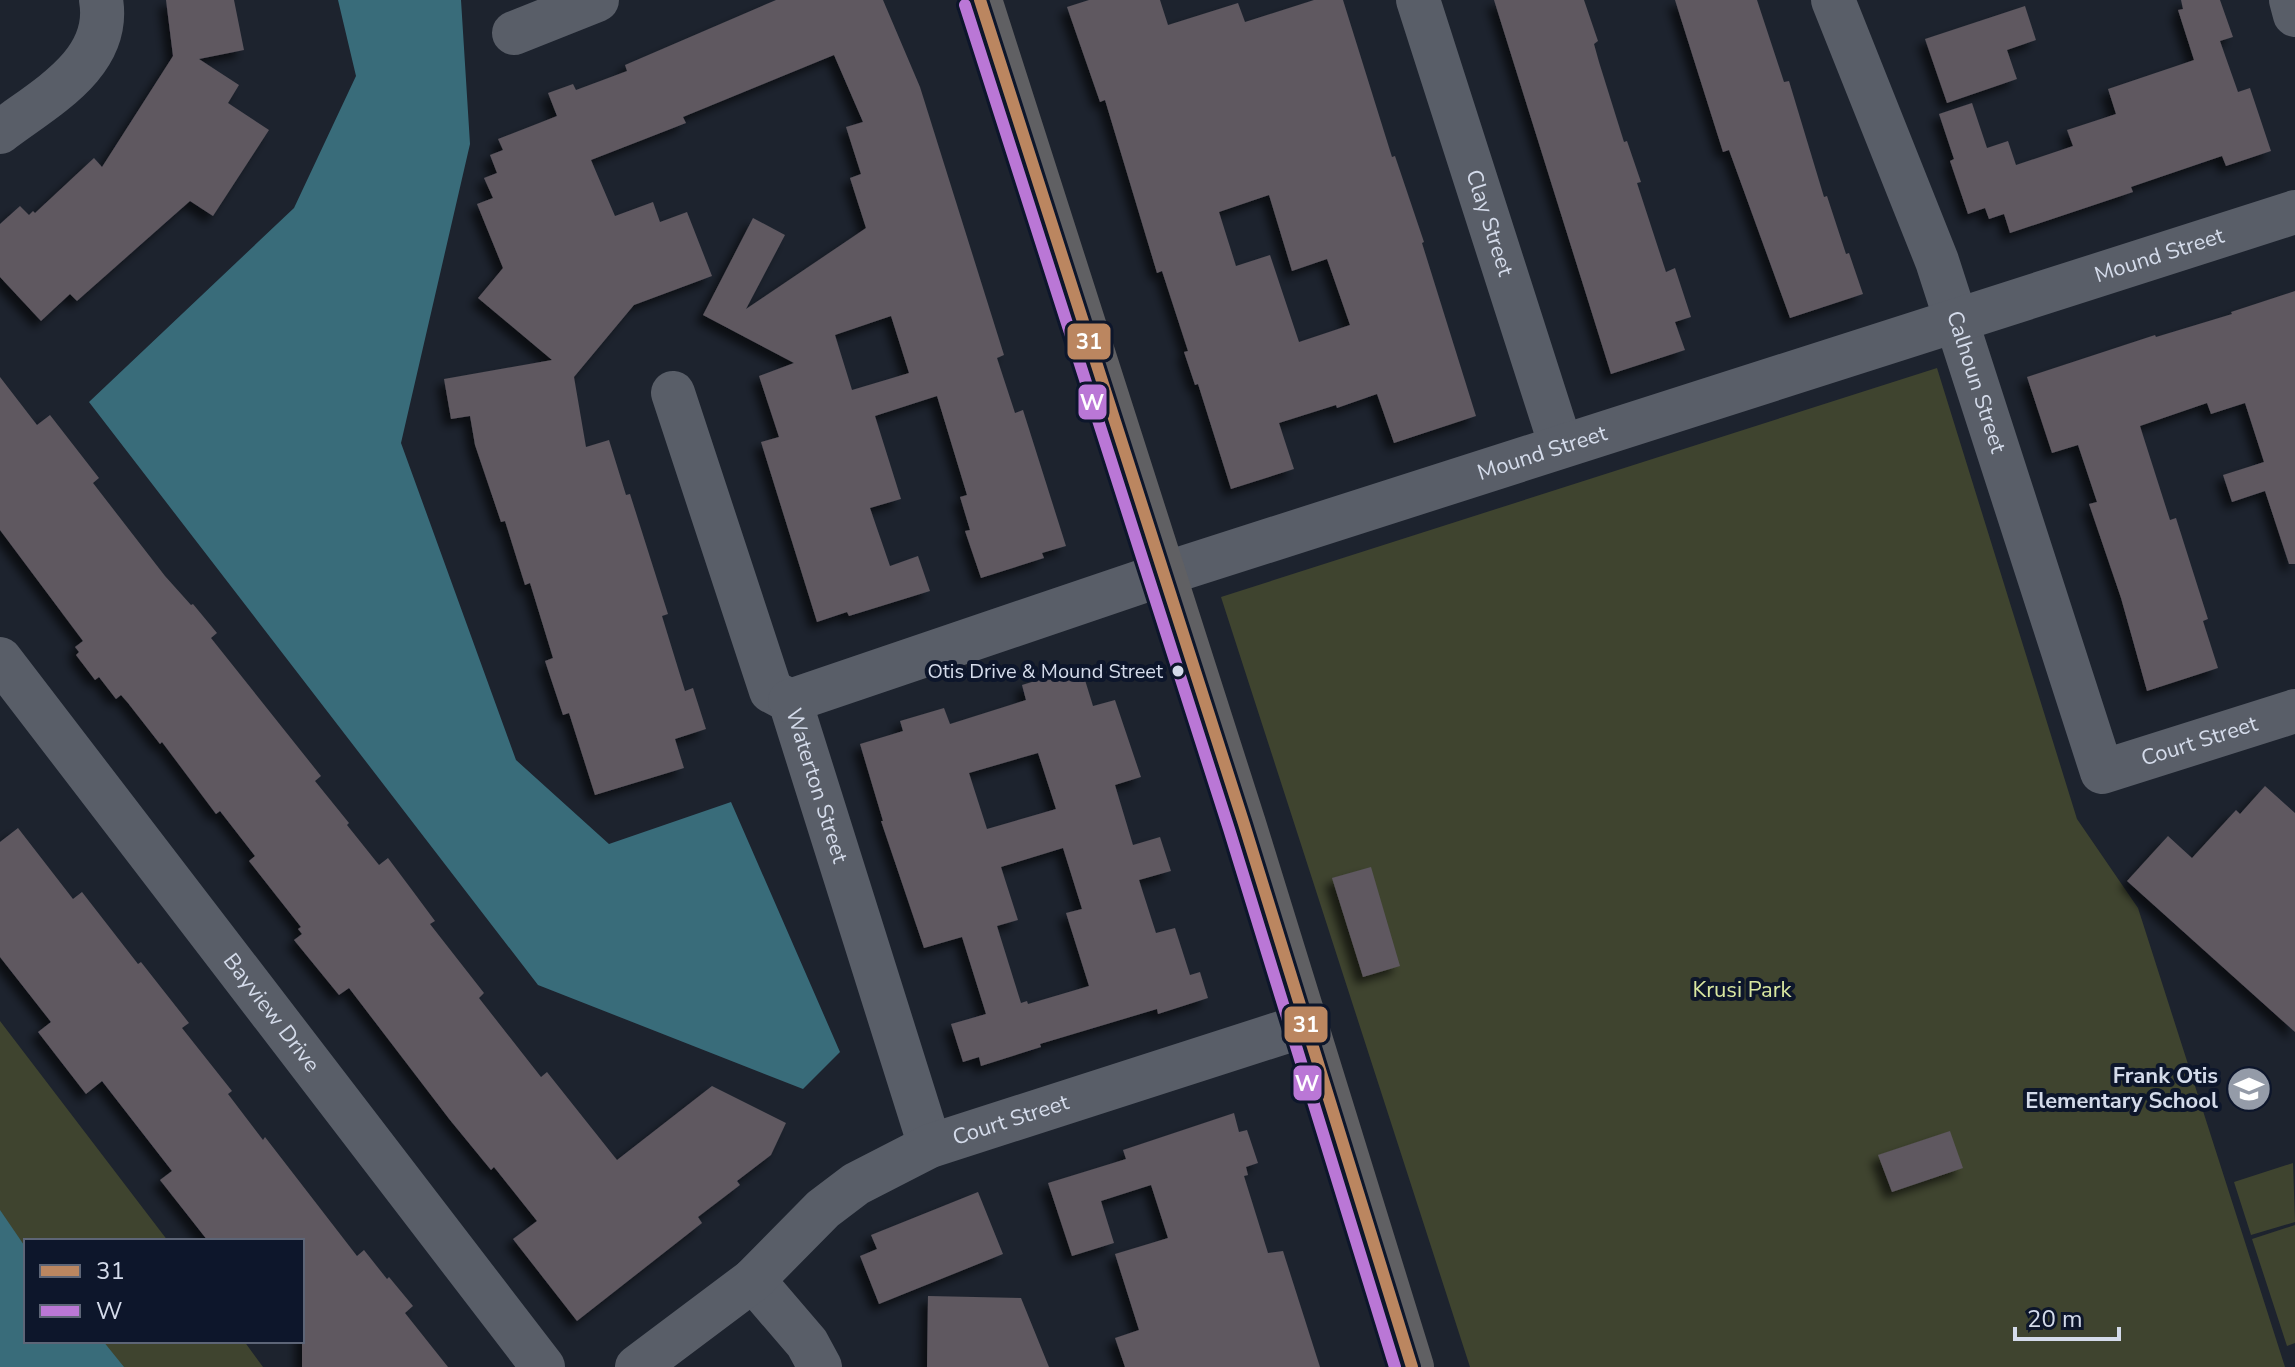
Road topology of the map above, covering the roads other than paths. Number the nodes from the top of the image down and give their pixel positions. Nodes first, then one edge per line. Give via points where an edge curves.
1 (101, 0) edge
2 (597, 0) edge
3 (980, 0) edge
4 (1418, 0) edge
5 (1833, 0) edge
6 (2291, 0) edge
7 (2295, 15) edge
8 (514, 33) dead end
9 (0, 132) edge
10 (2295, 212) edge
11 (1956, 320) junction
12 (673, 393) dead end
13 (1561, 446) junction
14 (1164, 574) junction
15 (0, 659) edge
16 (790, 701) junction
17 (2295, 711) edge
18 (2102, 772) joint
19 (1306, 1025) junction
20 (930, 1146) junction
21 (753, 1280) junction
22 (543, 1367) edge
23 (637, 1367) edge
24 (820, 1367) edge
25 (1412, 1367) edge

1 - 9 street via 100,40 76,74
2 - 8 street
3 - 14 main road
4 - 13 street, Clay Street
5 - 11 street, Calhoun Street
6 - 7 street
10 - 11 street, Mound Street
11 - 13 street, Mound Street
11 - 18 street, Calhoun Street
12 - 16 street, Waterton Street via 771,691
13 - 14 street, Mound Street
14 - 16 street, Mound Street
14 - 19 main road
15 - 22 street, Bayview Drive
16 - 20 street, Waterton Street
17 - 18 street, Court Street
19 - 20 street, Court Street
19 - 25 main road
20 - 21 street, Court Street via 856,1184 823,1209
21 - 23 street, Court Street
21 - 24 street via 807,1343

